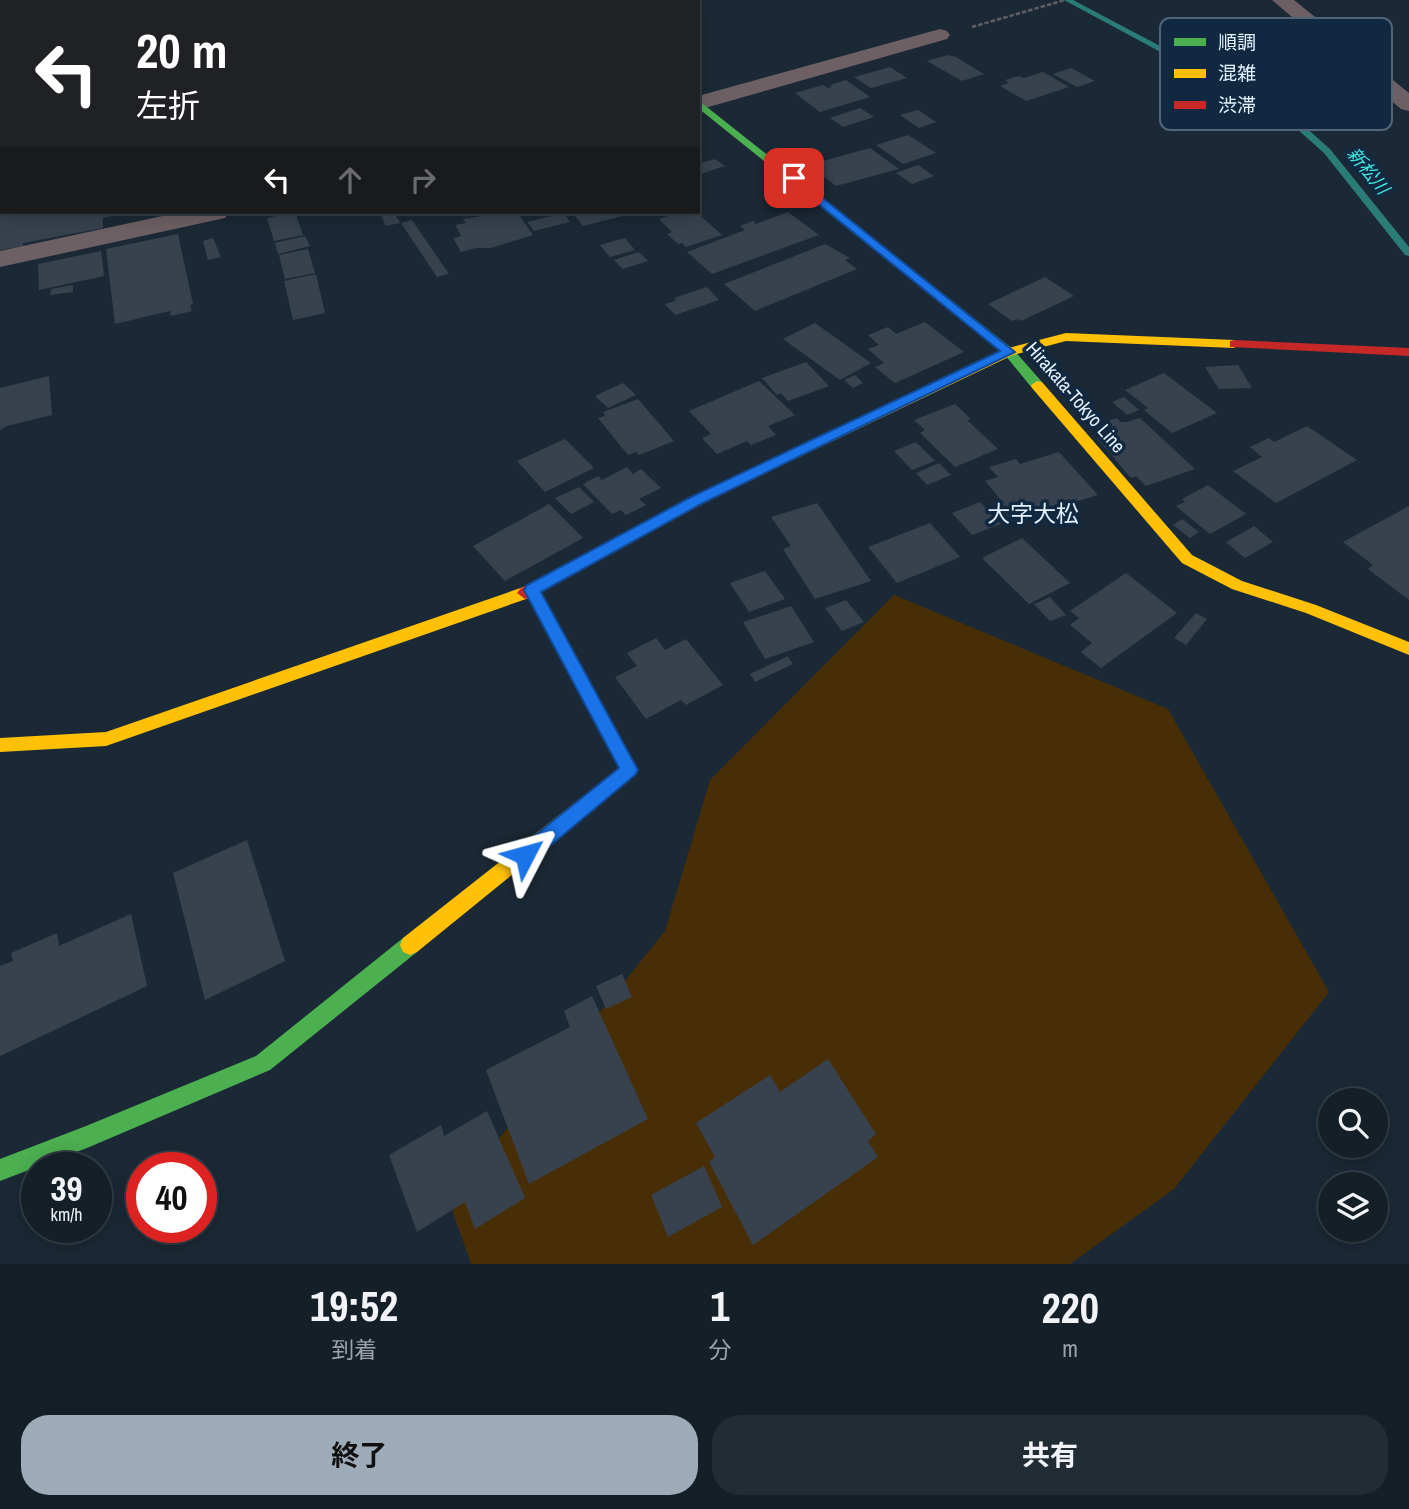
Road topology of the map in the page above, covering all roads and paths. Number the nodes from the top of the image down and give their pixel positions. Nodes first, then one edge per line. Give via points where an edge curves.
1 (1065, 0) edge
2 (1282, 0) edge
3 (1304, 18) edge
4 (940, 36) joint
5 (1392, 90) edge
6 (700, 102) edge
7 (1409, 104) edge
8 (700, 105) edge
9 (207, 214) edge
10 (0, 259) edge
11 (1009, 352) junction
12 (1409, 352) edge
13 (532, 590) junction
14 (1409, 649) edge
15 (0, 745) edge
16 (0, 1170) edge

1 - 4 path
2 - 3 street
4 - 6 street
5 - 7 street
8 - 11 street, Hirakata-Tokyo Line
9 - 10 street
11 - 12 street via 1066,337
11 - 13 street via 696,501
11 - 14 street, Hirakata-Tokyo Line via 1187,559 1237,585
13 - 15 street via 106,739
13 - 16 street via 629,770 263,1063

